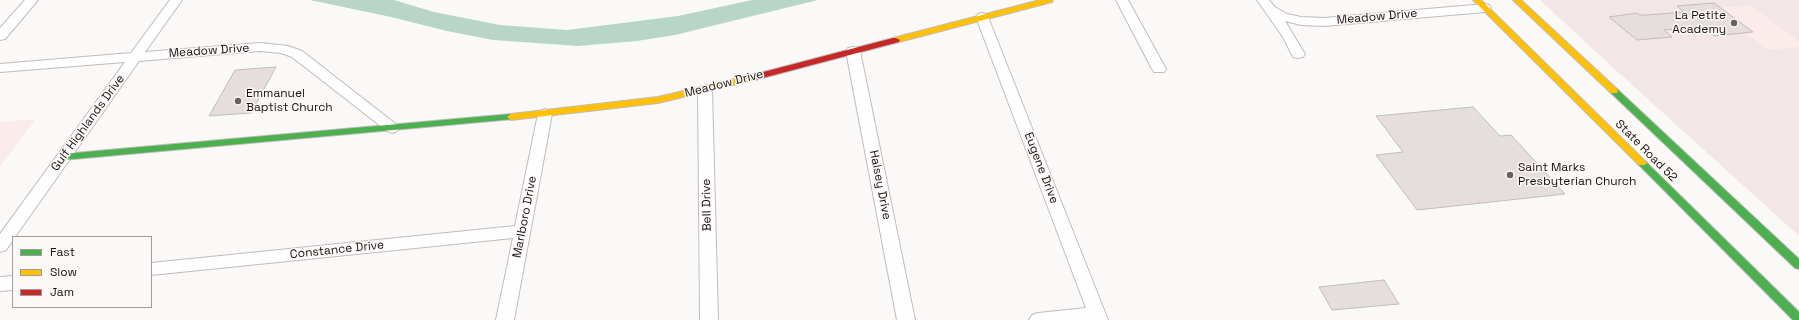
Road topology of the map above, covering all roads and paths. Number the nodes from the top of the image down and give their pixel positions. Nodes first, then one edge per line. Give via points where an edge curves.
1 (32, 0) edge
2 (176, 0) edge
3 (1049, 0) edge
4 (1122, 0) edge
5 (1517, 0) edge
6 (1481, 4) edge
7 (1267, 5) edge
8 (1503, 12) dead end
9 (982, 17) junction
10 (0, 36) edge
11 (853, 51) junction
12 (1298, 54) dead end
13 (136, 56) junction
14 (0, 68) edge
15 (1159, 69) dead end
16 (1595, 87) dead end
17 (705, 90) junction
18 (545, 114) junction
19 (392, 128) junction
20 (1665, 139) junction
21 (63, 157) junction
22 (522, 231) junction
23 (0, 246) edge
24 (1799, 265) edge
25 (152, 269) edge
26 (12, 283) edge
27 (0, 284) edge
28 (1098, 317) edge
29 (1799, 319) edge
30 (505, 320) edge
31 (708, 320) edge
32 (906, 320) edge
33 (1038, 320) edge

1 - 10 street
2 - 13 street, Gulf Highlands Drive
3 - 9 street, Meadow Drive
4 - 15 street
5 - 20 street, State Road 52
6 - 7 street, Meadow Drive via 1324,22 1283,17
6 - 8 street
6 - 29 street, State Road 52
7 - 12 street, Meadow Drive
9 - 11 street, Meadow Drive
9 - 28 street, Eugene Drive
11 - 17 street, Meadow Drive
11 - 32 street, Halsey Drive
13 - 14 street, Meadow Drive
13 - 19 street, Meadow Drive via 260,48 283,49 297,54
13 - 21 street, Gulf Highlands Drive
16 - 20 street via 1625,113
17 - 18 street, Meadow Drive via 658,100
17 - 31 street, Bell Drive
18 - 19 street, Meadow Drive
18 - 22 street, Marlboro Drive
19 - 21 street, Meadow Drive
20 - 24 street, State Road 52
21 - 23 street, Gulf Highlands Drive
22 - 25 street, Constance Drive
22 - 30 street, Marlboro Drive
26 - 27 street
28 - 33 street

